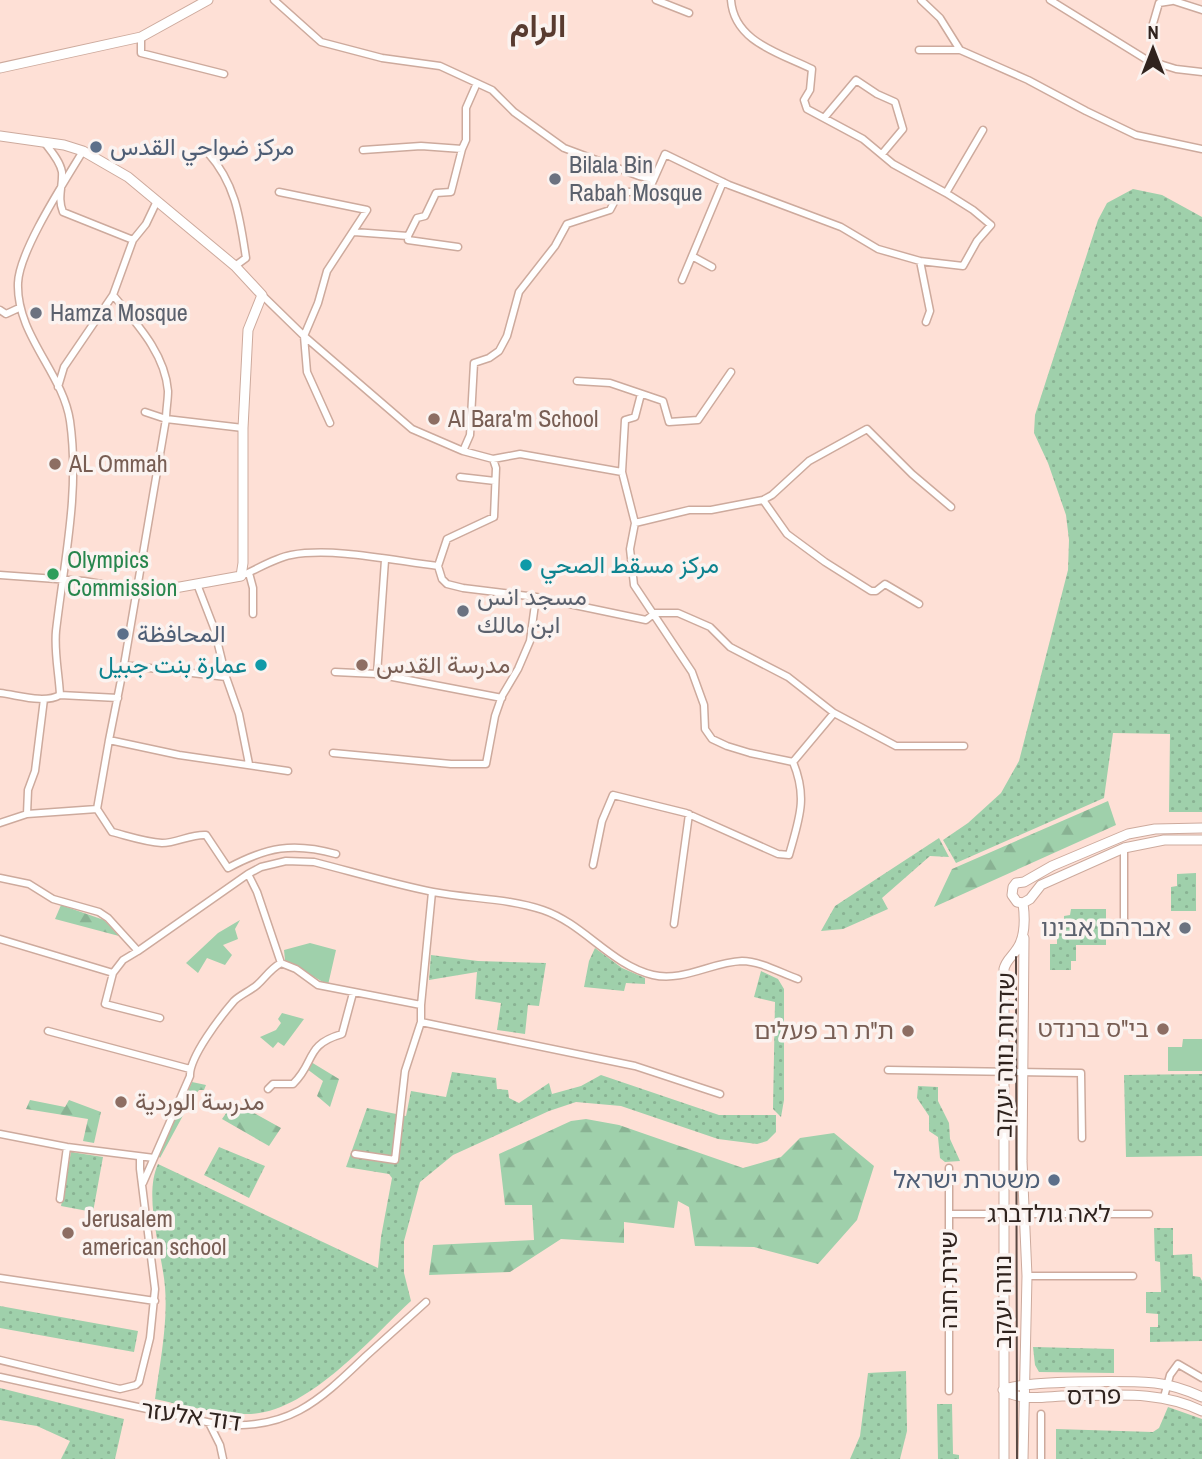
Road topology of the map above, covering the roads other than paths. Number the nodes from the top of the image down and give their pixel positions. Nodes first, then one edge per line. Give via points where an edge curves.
1 (208, 0) edge
2 (274, 0) edge
3 (656, 0) edge
4 (731, 0) edge
5 (921, 0) edge
6 (1050, 0) edge
7 (1172, 0) edge
8 (1202, 10) edge
9 (689, 13) dead end
10 (1153, 27) dead end
11 (141, 37) junction
12 (919, 50) dead end
13 (960, 50) junction
14 (0, 68) edge
15 (1202, 72) edge
16 (224, 74) dead end
17 (477, 83) junction
18 (824, 118) junction
19 (983, 130) dead end
20 (0, 136) edge
21 (44, 142) junction
22 (462, 149) junction
23 (1202, 149) edge
24 (363, 150) dead end
25 (83, 151) junction
26 (208, 153) dead end
27 (882, 154) junction
28 (654, 179) junction
29 (723, 182) junction
30 (59, 191) junction
31 (279, 192) dead end
32 (946, 193) junction
33 (156, 203) junction
34 (354, 232) junction
35 (408, 236) junction
36 (133, 240) junction
37 (458, 247) dead end
38 (692, 256) junction
39 (920, 261) junction
40 (235, 267) junction
41 (712, 267) dead end
42 (682, 280) dead end
43 (113, 295) junction
44 (262, 295) junction
45 (19, 308) junction
46 (0, 310) edge
47 (926, 322) dead end
48 (304, 336) junction
49 (731, 372) dead end
50 (577, 381) dead end
51 (58, 387) junction
52 (641, 394) junction
53 (145, 412) dead end
54 (166, 419) junction
55 (330, 423) dead end
56 (243, 428) junction
57 (463, 451) junction
58 (492, 459) junction
59 (622, 472) junction
60 (460, 477) dead end
61 (495, 481) junction
62 (763, 500) junction
63 (951, 507) dead end
64 (635, 523) junction
65 (385, 559) junction
66 (438, 566) junction
67 (0, 575) edge
68 (245, 575) junction
69 (64, 580) junction
70 (197, 584) junction
71 (136, 590) junction
72 (536, 597) junction
73 (919, 604) dead end
74 (655, 613) junction
75 (253, 614) dead end
76 (124, 665) junction
77 (335, 672) dead end
78 (377, 674) junction
79 (226, 677) junction
80 (0, 693) edge
81 (60, 695) junction
82 (118, 698) junction
83 (502, 698) junction
84 (44, 699) junction
85 (834, 713) junction
86 (109, 740) junction
87 (964, 746) dead end
88 (333, 753) dead end
89 (793, 762) junction
90 (249, 764) junction
91 (288, 771) dead end
92 (97, 809) junction
93 (27, 814) junction
94 (689, 814) junction
95 (0, 823) edge
96 (1202, 828) edge
97 (1202, 840) edge
98 (1124, 848) junction
99 (336, 854) dead end
100 (593, 865) dead end
101 (248, 874) junction
102 (0, 878) edge
103 (1024, 882) junction
104 (432, 892) junction
105 (1032, 893) junction
106 (1023, 902) junction
107 (674, 924) dead end
108 (1124, 929) dead end
109 (1024, 933) junction
110 (0, 939) edge
111 (138, 951) junction
112 (281, 963) junction
113 (113, 973) junction
114 (798, 979) dead end
115 (353, 993) junction
116 (421, 1005) junction
117 (160, 1018) dead end
118 (421, 1023) junction
119 (48, 1031) dead end
120 (190, 1069) junction
121 (888, 1070) dead end
122 (1003, 1072) junction
123 (1024, 1072) junction
124 (268, 1089) dead end
125 (720, 1094) dead end
126 (0, 1134) edge
127 (1082, 1139) dead end
128 (67, 1147) junction
129 (355, 1154) dead end
130 (140, 1157) junction
131 (154, 1158) junction
132 (949, 1168) dead end
133 (143, 1183) junction
134 (60, 1199) dead end
135 (1003, 1213) junction
136 (1025, 1213) junction
137 (949, 1214) junction
138 (1149, 1214) dead end
139 (1027, 1276) junction
140 (1133, 1276) dead end
141 (0, 1278) edge
142 (155, 1301) junction
143 (426, 1302) dead end
144 (0, 1360) edge
145 (0, 1377) edge
146 (1202, 1378) edge
147 (1024, 1384) junction
148 (1167, 1385) junction
149 (1003, 1390) junction
150 (949, 1391) dead end
151 (1024, 1397) junction
152 (1164, 1397) junction
153 (1202, 1397) edge
154 (1202, 1411) edge
155 (1041, 1413) dead end
156 (209, 1423) junction
157 (223, 1459) edge
158 (1004, 1459) edge
159 (1023, 1459) edge
160 (1041, 1459) edge

1 - 11 street
2 - 17 street via 321,42 382,58 440,66
3 - 9 street
4 - 18 street via 741,30 751,39 812,69 804,100 807,109
5 - 13 street via 940,18
6 - 15 street via 1147,60
7 - 8 street
7 - 10 street via 1159,3
11 - 14 street
11 - 16 street via 141,53
12 - 13 street
13 - 23 street via 1136,135
17 - 22 street via 467,108
17 - 28 street via 564,148
18 - 27 street
18 - 27 street via 856,80 895,102 903,129
19 - 32 street
20 - 21 street
21 - 25 street
21 - 30 street via 62,172
22 - 24 street
22 - 35 street via 451,192 436,193
25 - 30 street
25 - 33 street via 128,177
26 - 40 street via 220,166 239,207 246,258
27 - 32 street
28 - 29 street via 665,154
28 - 57 street via 649,190 619,193 610,210 567,223 519,292 499,351 475,361 470,435
29 - 38 street
29 - 39 street via 841,227 878,249
30 - 36 street via 63,212
30 - 45 street via 28,248 18,281
31 - 34 street via 367,210
32 - 39 street via 991,225 963,267
33 - 36 street
33 - 40 street
34 - 35 street
34 - 48 street via 327,271
35 - 37 street via 408,240
36 - 43 street
38 - 41 street
38 - 42 street
39 - 47 street via 930,311
40 - 44 street
43 - 51 street via 64,367
43 - 54 street via 163,366 168,391
44 - 48 street
44 - 56 street via 248,330
45 - 46 street via 6,314
45 - 51 street
48 - 55 street via 307,372
48 - 57 street via 412,429
49 - 52 street via 698,420 669,422 663,401
50 - 52 street via 610,383
51 - 69 street via 70,417 74,461
52 - 59 street via 635,417 625,420
53 - 54 street
54 - 56 street
54 - 71 street
56 - 68 street
57 - 58 street
58 - 59 street via 520,454
58 - 61 street
59 - 64 street
60 - 61 street
61 - 66 street via 494,517 447,540
62 - 63 street via 809,461 867,429
62 - 64 street
62 - 73 street via 787,534 825,562 871,591 885,584
64 - 74 street via 630,549 634,585
65 - 66 street
65 - 68 street via 288,555
65 - 78 street
66 - 72 street via 447,584
67 - 69 street
68 - 70 street
68 - 75 street via 253,588
69 - 71 street
69 - 81 street via 56,635
70 - 71 street
70 - 79 street
71 - 76 street
72 - 74 street via 646,620
72 - 83 street via 530,641
74 - 85 street via 678,613 710,627 730,647 788,677
74 - 89 street via 692,672 704,705 705,729 712,739
76 - 79 street
76 - 82 street
77 - 78 street
78 - 83 street
79 - 90 street
80 - 84 street
81 - 82 street
81 - 84 street
82 - 86 street
83 - 88 street via 486,764
84 - 93 street
85 - 87 street via 896,746
85 - 89 street
86 - 90 street
86 - 92 street
89 - 94 street via 802,795 789,855 778,855
90 - 91 street
92 - 93 street
92 - 99 street via 112,832 128,836 164,843 206,835 228,868 256,854 283,848
93 - 95 street
94 - 100 street via 613,795
94 - 107 street
96 - 103 street via 1128,834
97 - 98 street via 1164,840
98 - 105 street via 1041,884
98 - 108 street
101 - 104 street via 270,864 297,860
101 - 111 street
101 - 112 street
102 - 111 street via 29,884 53,899 99,912
103 - 105 street
103 - 106 street via 1012,890 1013,898
104 - 114 street via 545,911 640,971 657,976 746,961
104 - 116 street
105 - 106 street
106 - 109 street
109 - 122 street, שדרות נווה יעקב via 1005,966
109 - 123 street
110 - 113 street
111 - 113 street
112 - 115 street via 318,985
112 - 120 street via 235,1000
113 - 117 street via 105,1004
115 - 116 street
115 - 124 street via 342,1034 318,1045 293,1084 273,1084
116 - 118 street
118 - 125 street via 635,1066
118 - 129 street via 405,1071 394,1160
119 - 120 street
120 - 131 street
121 - 122 street
122 - 123 street
122 - 135 street, שדרות נווה יעקב
123 - 127 street via 1081,1073
123 - 136 street, שדרות נווה יעקב
126 - 128 street
128 - 130 street
128 - 134 street
130 - 131 street
130 - 133 street
131 - 133 street
132 - 137 street, שירת חנה
133 - 142 street
135 - 136 street, לאה גולדברג
135 - 137 street, לאה גולדברג
135 - 149 street, נווה יעקב
136 - 138 street, לאה גולדברג
136 - 139 street, נווה יעקב
137 - 150 street, שירת חנה
139 - 140 street
139 - 147 street
141 - 142 street
142 - 144 street via 144,1364 135,1385 120,1389
143 - 156 street, דוד אלעזר via 312,1404 261,1424
145 - 156 street, דוד אלעזר
146 - 148 street via 1178,1364
147 - 148 street
147 - 149 street
147 - 151 street
148 - 152 street
148 - 153 street
149 - 151 street, פרדס
149 - 158 street
151 - 152 street, פרדס
151 - 159 street
152 - 154 street, פרדס
155 - 160 street
156 - 157 street

